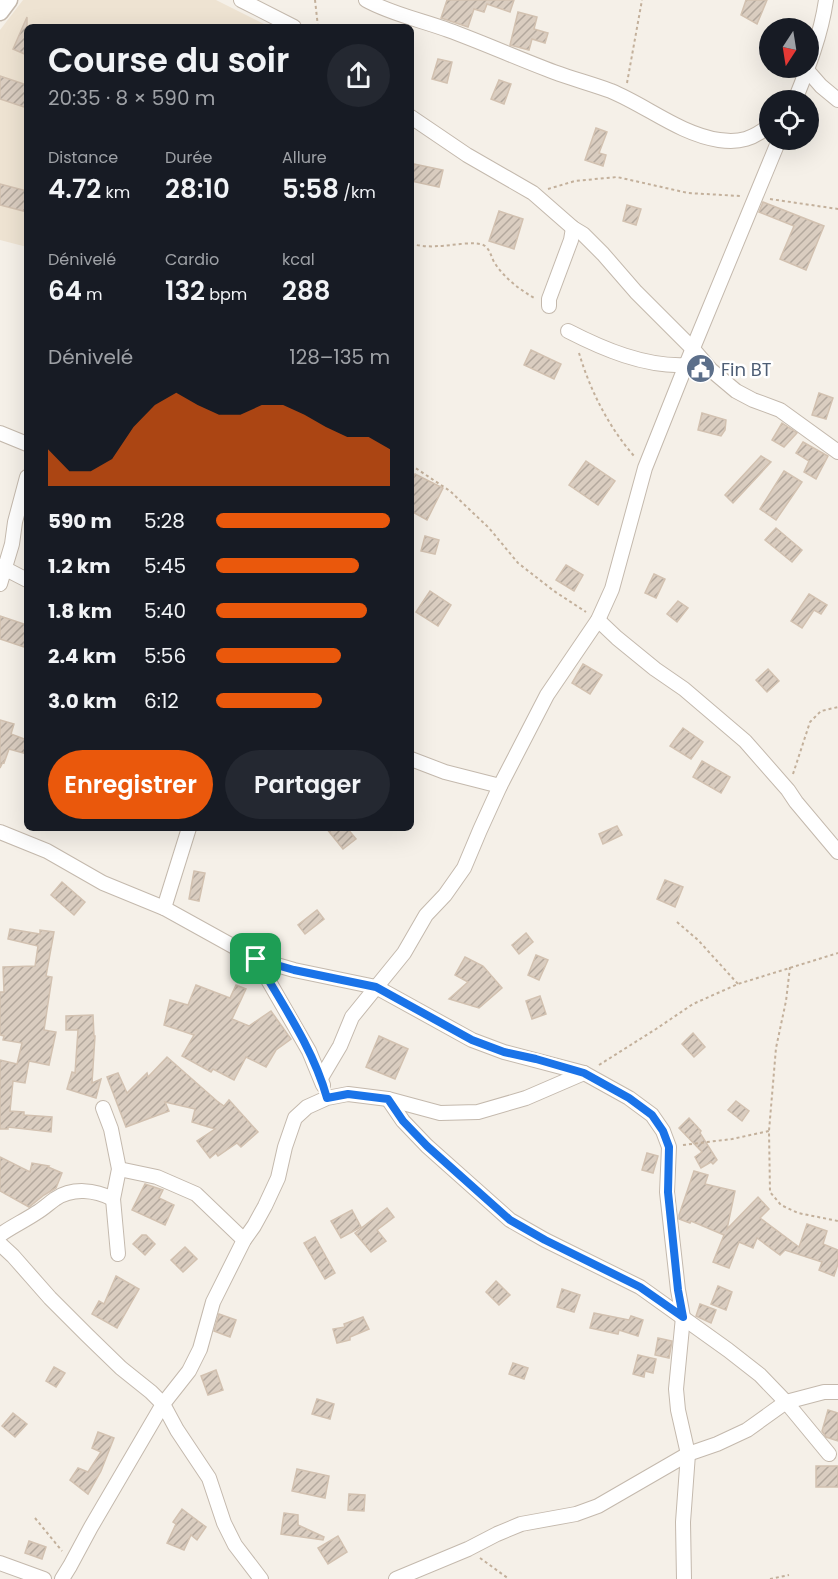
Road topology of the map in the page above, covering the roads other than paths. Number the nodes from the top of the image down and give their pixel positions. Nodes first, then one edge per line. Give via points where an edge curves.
1 (9, 0) edge
2 (241, 0) edge
3 (366, 0) edge
4 (826, 0) edge
5 (0, 12) edge
6 (288, 24) edge
7 (819, 34) edge
8 (814, 78) edge
9 (838, 99) edge
10 (414, 119) edge
11 (759, 134) edge
12 (775, 150) edge
13 (573, 228) junction
14 (549, 306) road end
15 (568, 331) road end
16 (693, 349) junction
17 (686, 365) junction
18 (0, 433) edge
19 (24, 443) edge
20 (838, 452) edge
21 (24, 488) edge
22 (2, 567) edge
23 (24, 578) edge
24 (0, 584) edge
25 (598, 620) junction
26 (414, 760) edge
27 (500, 786) junction
28 (188, 831) edge
29 (0, 832) edge
30 (838, 852) edge
31 (164, 908) junction
32 (256, 959) junction
33 (376, 987) junction
34 (584, 1073) junction
35 (321, 1078) junction
36 (327, 1098) junction
37 (388, 1099) junction
38 (103, 1108) dead end
39 (119, 1169) junction
40 (113, 1199) junction
41 (0, 1235) edge
42 (244, 1240) junction
43 (0, 1244) edge
44 (118, 1254) dead end
45 (683, 1317) junction
46 (838, 1392) edge
47 (786, 1402) junction
48 (163, 1404) junction
49 (688, 1454) junction
50 (829, 1454) dead end
51 (0, 1563) edge
52 (44, 1579) edge
53 (62, 1579) edge
54 (261, 1579) edge
55 (396, 1579) edge
56 (684, 1579) edge

1 - 5 street
2 - 6 street
3 - 11 street via 625,98 686,130 734,142
4 - 7 street
8 - 9 street
10 - 13 street via 533,194
12 - 16 street
13 - 14 street
13 - 16 street
15 - 17 street via 614,352 670,366
16 - 17 street
16 - 20 street via 736,391 780,410
17 - 25 street via 645,468 612,589
18 - 19 street
21 - 22 street via 12,544
22 - 23 street
22 - 24 street
25 - 27 street via 547,695
25 - 30 street via 745,741
26 - 27 street
27 - 33 street via 464,868
28 - 31 street
29 - 31 street
31 - 32 street
32 - 33 street
32 - 35 street
33 - 34 street via 472,1040
33 - 35 street via 352,1017
34 - 37 street via 526,1098 478,1112 440,1113
34 - 45 street via 629,1098 652,1115 663,1131 669,1147 668,1192
35 - 36 street
36 - 37 street via 348,1094
36 - 42 street via 306,1107 295,1118 278,1178
37 - 45 street via 427,1146 510,1220 640,1287
38 - 39 street
39 - 40 street
39 - 42 street via 158,1177 196,1194
40 - 41 street via 101,1193 70,1192
40 - 44 street
42 - 48 street via 213,1302 200,1349 189,1371
43 - 48 street via 87,1335
45 - 47 street via 760,1375
45 - 49 street via 676,1389
46 - 47 street
47 - 49 street via 747,1430
47 - 50 street
48 - 53 street
48 - 54 street via 209,1478 235,1545
49 - 55 street via 597,1506 521,1524
49 - 56 street
51 - 52 street

